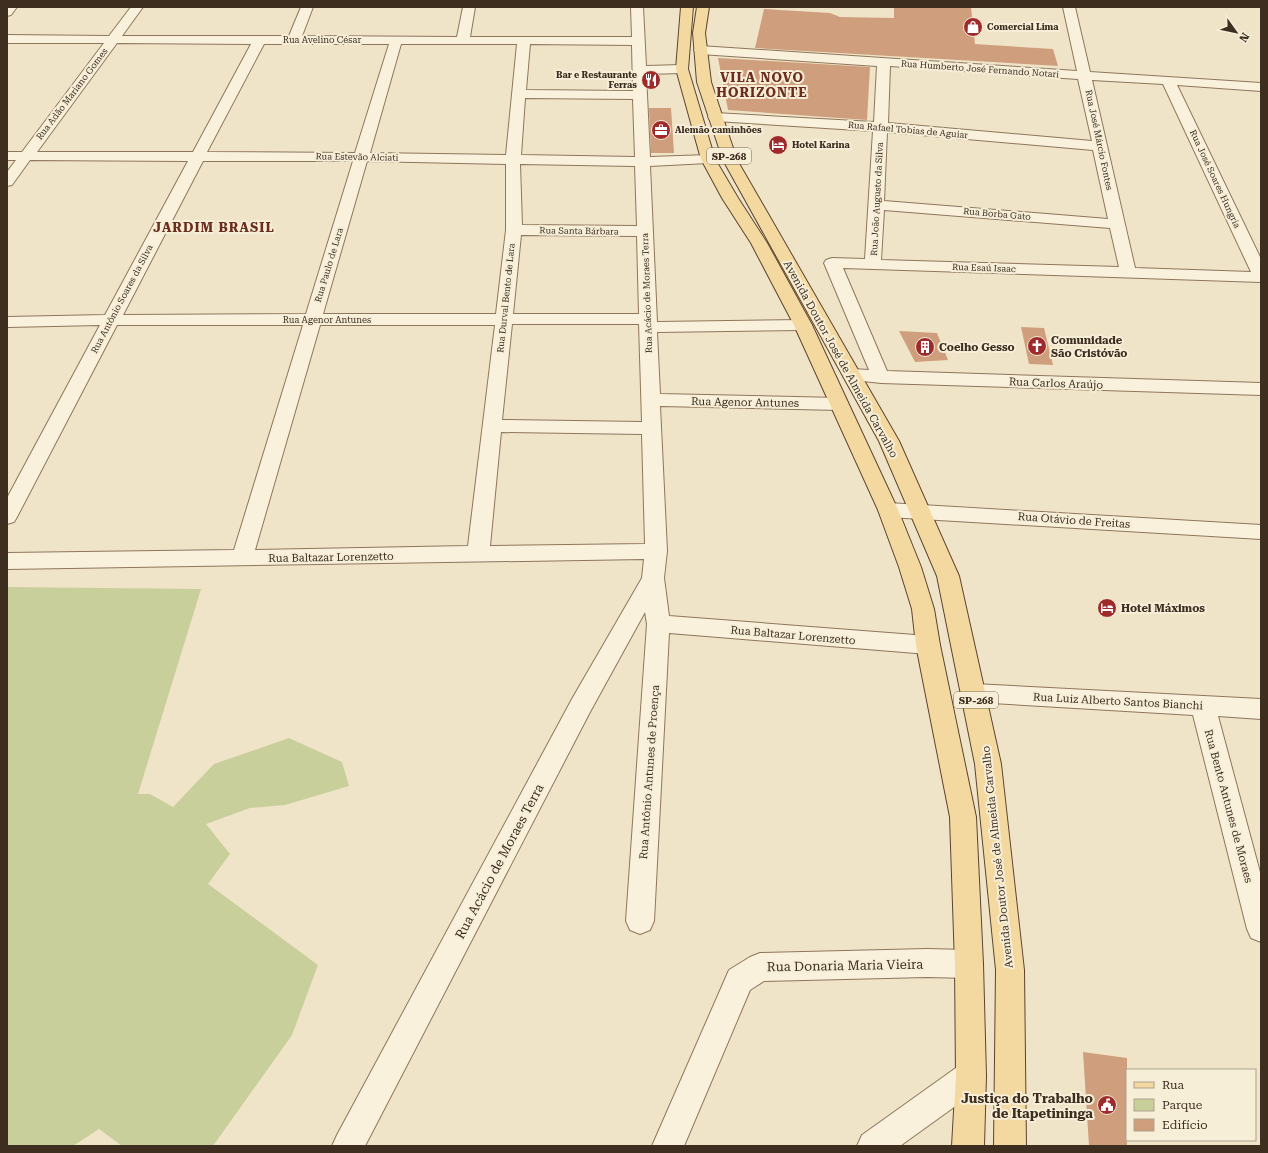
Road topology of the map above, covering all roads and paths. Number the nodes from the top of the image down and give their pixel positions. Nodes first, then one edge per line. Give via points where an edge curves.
1 (11, 7) edge
2 (137, 7) edge
3 (307, 7) edge
4 (469, 7) edge
5 (637, 7) edge
6 (687, 7) edge
7 (703, 7) edge
8 (1070, 7) edge
9 (7, 12) edge
10 (7, 39) edge
11 (260, 39) junction
12 (294, 40) junction
13 (396, 40) junction
14 (463, 40) junction
15 (112, 41) junction
16 (524, 41) junction
17 (638, 42) junction
18 (700, 50) junction
19 (884, 62) junction
20 (682, 69) junction
21 (639, 70) junction
22 (1084, 76) junction
23 (1168, 81) junction
24 (1261, 87) edge
25 (518, 94) junction
26 (640, 95) junction
27 (715, 117) junction
28 (881, 127) junction
29 (1100, 146) junction
30 (7, 156) edge
31 (25, 156) junction
32 (197, 156) junction
33 (361, 156) junction
34 (708, 159) junction
35 (513, 160) junction
36 (642, 162) junction
37 (7, 182) edge
38 (876, 205) junction
39 (1117, 224) junction
40 (514, 230) junction
41 (644, 231) junction
42 (873, 264) junction
43 (1128, 272) junction
44 (1261, 276) edge
45 (110, 320) junction
46 (312, 320) junction
47 (504, 320) junction
48 (7, 322) edge
49 (648, 323) junction
50 (803, 325) junction
51 (852, 375) junction
52 (881, 377) junction
53 (1261, 389) edge
54 (650, 400) junction
55 (839, 404) junction
56 (492, 426) junction
57 (652, 428) junction
58 (888, 510) junction
59 (921, 511) junction
60 (7, 517) edge
61 (1261, 532) edge
62 (656, 551) junction
63 (478, 554) junction
64 (242, 558) junction
65 (7, 561) edge
66 (653, 578) junction
67 (658, 624) junction
68 (928, 646) junction
69 (974, 693) junction
70 (1203, 706) junction
71 (1261, 710) edge
72 (640, 921) dead end
73 (1261, 929) edge
74 (969, 964) junction
75 (971, 1076) junction
76 (348, 1146) edge
77 (668, 1146) edge
78 (873, 1146) edge
79 (968, 1146) edge
80 (1010, 1146) edge

1 - 9 street
2 - 15 street, Rua Adão Mariano Gomes
3 - 12 street
4 - 14 street
5 - 17 street, Rua Acácio de Moraes Terra
6 - 20 main road, Avenida Doutor José de Almeida Carvalho / SP-268
7 - 18 main road, Avenida Doutor José de Almeida Carvalho / SP-268
8 - 22 street, Rua José Márcio Fontes
10 - 15 street, Rua Avelino César
11 - 12 street, Rua Avelino César
11 - 15 street, Rua Avelino César
11 - 32 street, Rua Antônio Soares da Silva
12 - 13 street, Rua Avelino César
13 - 14 street, Rua Avelino César
13 - 33 street, Rua Paulo de Lara
14 - 16 street, Rua Avelino César
15 - 31 street, Rua Adão Mariano Gomes
16 - 17 street, Rua Avelino César
16 - 25 street, Rua Durval Bento de Lara
17 - 21 street, Rua Acácio de Moraes Terra
18 - 19 street, Rua Humberto José Fernando Notari
18 - 27 main road, Avenida Doutor José de Almeida Carvalho / SP-268 via 704,82
19 - 22 street, Rua Humberto José Fernando Notari
19 - 28 street, Rua João Augusto da Silva
20 - 21 street
20 - 34 main road, Avenida Doutor José de Almeida Carvalho / SP-268
21 - 26 street, Rua Acácio de Moraes Terra
22 - 23 street, Rua Humberto José Fernando Notari
22 - 29 street, Rua José Márcio Fontes
23 - 24 street, Rua Humberto José Fernando Notari
23 - 44 street, Rua José Soares Hungria
25 - 26 street
25 - 35 street, Rua Durval Bento de Lara
26 - 36 street, Rua Acácio de Moraes Terra
27 - 28 street, Rua Rafael Tobias de Aguiar
27 - 51 main road, Avenida Doutor José de Almeida Carvalho / SP-268 via 730,160
28 - 29 street, Rua Rafael Tobias de Aguiar
28 - 38 street, Rua João Augusto da Silva
29 - 39 street, Rua José Márcio Fontes
30 - 31 street, Rua Estevão Alciati
31 - 32 street, Rua Estevão Alciati
31 - 37 street, Rua Adão Mariano Gomes
32 - 33 street, Rua Estevão Alciati
32 - 45 street, Rua Antônio Soares da Silva
33 - 35 street, Rua Estevão Alciati
33 - 46 street, Rua Paulo de Lara
34 - 36 street, Rua Estevão Alciati
34 - 50 main road, Avenida Doutor José de Almeida Carvalho / SP-268 via 759,242
35 - 36 street, Rua Estevão Alciati
35 - 40 street, Rua Durval Bento de Lara
36 - 41 street, Rua Acácio de Moraes Terra
38 - 39 street, Rua Borba Gato
38 - 42 street, Rua João Augusto da Silva
39 - 43 street, Rua José Márcio Fontes
40 - 41 street, Rua Santa Bárbara
40 - 47 street, Rua Durval Bento de Lara
41 - 49 street, Rua Acácio de Moraes Terra
42 - 43 street, Rua Esaú Isaac
42 - 52 street, Rua Esaú Isaac via 832,263
43 - 44 street, Rua Esaú Isaac
45 - 46 street, Rua Agenor Antunes
45 - 48 street, Rua Agenor Antunes
45 - 60 street, Rua Antônio Soares da Silva
46 - 47 street, Rua Agenor Antunes
46 - 64 street, Rua Paulo de Lara
47 - 49 street, Rua Agenor Antunes
47 - 56 street, Rua Durval Bento de Lara
49 - 50 street, Rua Agenor Antunes
49 - 54 street, Rua Acácio de Moraes Terra
50 - 55 main road, Avenida Doutor José de Almeida Carvalho / SP-268
51 - 52 street, Rua Carlos Araújo
51 - 59 main road, Avenida Doutor José de Almeida Carvalho / SP-268 via 889,441
52 - 53 street, Rua Carlos Araújo
54 - 55 street, Rua Agenor Antunes
54 - 57 street, Rua Acácio de Moraes Terra
55 - 58 main road, Avenida Doutor José de Almeida Carvalho / SP-268
56 - 57 street
56 - 63 street, Rua Durval Bento de Lara
57 - 62 street, Rua Acácio de Moraes Terra
58 - 59 street, Rua Otávio de Freitas
58 - 68 main road, Avenida Doutor José de Almeida Carvalho / SP-268 via 910,566 923,609
59 - 61 street, Rua Otávio de Freitas
59 - 69 main road, Avenida Doutor José de Almeida Carvalho / SP-268 via 948,576
62 - 63 street, Rua Baltazar Lorenzetto
62 - 66 street, Rua Acácio de Moraes Terra
63 - 64 street, Rua Baltazar Lorenzetto
64 - 65 street, Rua Baltazar Lorenzetto
66 - 67 street, Rua Acácio de Moraes Terra
66 - 76 street, Rua Acácio de Moraes Terra via 581,706
67 - 68 street, Rua Baltazar Lorenzetto
67 - 72 street, Rua Antônio Antunes de Proença
68 - 74 main road, Avenida Doutor José de Almeida Carvalho / SP-268 via 963,817
69 - 70 street, Rua Luiz Alberto Santos Bianchi
69 - 80 main road, Avenida Doutor José de Almeida Carvalho / SP-268 via 988,764 1010,970
70 - 71 street, Rua Luiz Alberto Santos Bianchi
70 - 73 street, Rua Bento Antunes de Moraes
74 - 75 main road, Avenida Doutor José de Almeida Carvalho / SP-268
74 - 77 street, Rua Donaria Maria Vieira via 760,967 744,976 739,980
75 - 78 street
75 - 79 main road, Avenida Doutor José de Almeida Carvalho / SP-268

